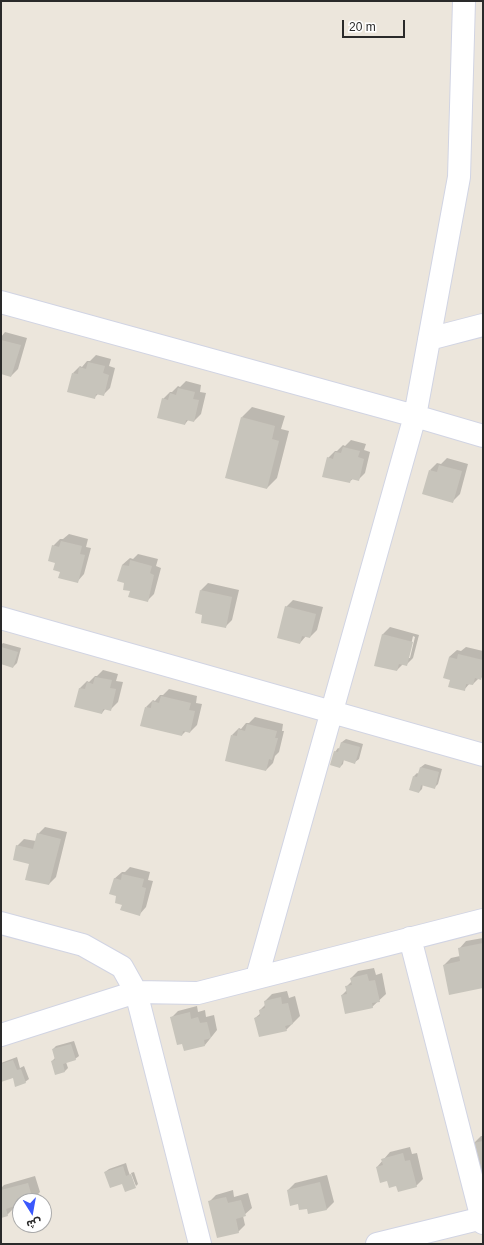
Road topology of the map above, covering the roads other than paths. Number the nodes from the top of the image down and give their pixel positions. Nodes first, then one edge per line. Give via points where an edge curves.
1 (464, 1) edge
2 (1, 302) edge
3 (483, 326) edge
4 (429, 339) junction
5 (415, 416) junction
6 (483, 436) edge
7 (1, 618) edge
8 (331, 713) junction
9 (483, 755) edge
10 (483, 920) edge
11 (1, 923) edge
12 (410, 938) junction
13 (257, 977) junction
14 (136, 992) junction
15 (1, 1035) edge
16 (483, 1219) edge
17 (200, 1244) edge
18 (377, 1244) edge

1 - 4 street via 459,177
2 - 5 street
3 - 4 street
4 - 5 street
5 - 6 street
5 - 8 street
7 - 8 street
8 - 9 street
8 - 13 street
10 - 12 street
11 - 14 street via 83,945 122,968
12 - 13 street
12 - 16 street
13 - 14 street via 198,993
14 - 15 street
14 - 17 street
16 - 18 street

